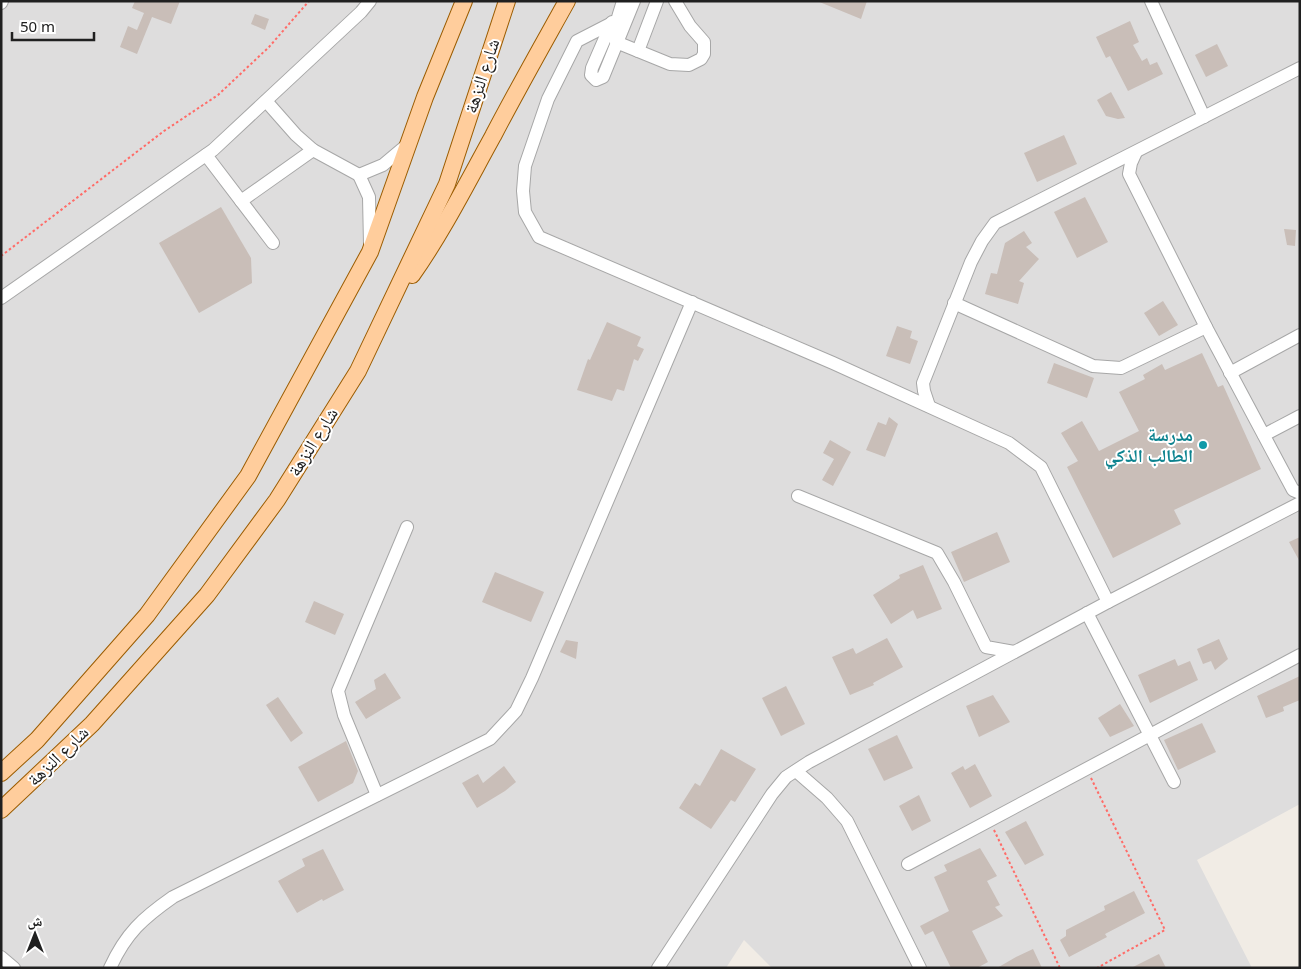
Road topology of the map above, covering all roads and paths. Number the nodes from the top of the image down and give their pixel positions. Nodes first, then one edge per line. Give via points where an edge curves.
1 (309, 1) edge
2 (370, 1) edge
3 (464, 1) edge
4 (507, 1) edge
5 (567, 1) edge
6 (622, 1) edge
7 (634, 1) edge
8 (657, 1) edge
9 (675, 1) edge
10 (1151, 1) edge
11 (612, 23) junction
12 (616, 42) junction
13 (638, 51) junction
14 (1300, 68) edge
15 (266, 101) junction
16 (1204, 117) junction
17 (408, 144) junction
18 (314, 150) junction
19 (1136, 152) junction
20 (206, 154) junction
21 (1105, 167) junction
22 (1129, 174) junction
23 (359, 175) junction
24 (241, 200) junction
25 (273, 244) dead end
26 (370, 252) junction
27 (1, 256) edge
28 (1, 298) edge
29 (692, 302) junction
30 (954, 303) junction
31 (388, 307) junction
32 (1206, 327) junction
33 (1300, 335) edge
34 (1230, 372) junction
35 (923, 383) junction
36 (902, 394) junction
37 (929, 406) junction
38 (1300, 416) edge
39 (1264, 435) junction
40 (1297, 492) edge
41 (798, 496) dead end
42 (1295, 506) edge
43 (407, 527) dead end
44 (1108, 602) junction
45 (1087, 613) junction
46 (986, 647) junction
47 (1014, 652) junction
48 (1300, 655) edge
49 (981, 670) junction
50 (1150, 735) junction
51 (1086, 769) junction
52 (796, 771) junction
53 (1, 773) edge
54 (1174, 782) dead end
55 (377, 795) junction
56 (1, 810) edge
57 (989, 821) junction
58 (908, 864) dead end
59 (1, 957) edge
60 (14, 968) edge
61 (110, 968) edge
62 (658, 968) edge
63 (920, 968) edge
64 (1060, 968) edge
65 (1097, 968) edge

1 - 27 path via 269,47 218,95 164,131
2 - 15 street
3 - 17 main road, شارع النزهة
4 - 31 main road, شارع النزهة via 447,184
5 - 31 main road via 430,250
6 - 11 street
6 - 12 street via 614,34
7 - 12 street
8 - 13 street
9 - 13 street via 704,42 701,59 689,64 670,64
10 - 16 street
11 - 12 street via 592,68 591,75 596,80 603,77
11 - 29 street via 577,41 548,99 525,166 524,212 539,237
12 - 13 street
14 - 16 street
15 - 18 street
15 - 20 street
16 - 19 street
17 - 23 street via 383,165
17 - 26 main road, شارع النزهة
18 - 23 street
18 - 24 street
19 - 21 street
19 - 22 street
20 - 24 street
20 - 28 street
21 - 22 street
21 - 30 street via 995,223 975,253
22 - 32 street
23 - 26 street via 369,197
24 - 25 street
26 - 53 main road, شارع النزهة via 248,476 147,615 37,740
29 - 36 street
29 - 55 street via 516,711 490,739
30 - 32 street via 1093,366 1121,368
30 - 35 street
31 - 56 main road, شارع النزهة via 358,371 277,500 206,595 92,724
32 - 34 street
33 - 34 street
34 - 39 street
35 - 36 street
35 - 37 street
36 - 37 street
37 - 44 street via 1009,443 1041,466
38 - 39 street
39 - 40 street
40 - 42 street
41 - 46 street via 937,552
42 - 44 street
43 - 55 street via 338,691 344,715
44 - 45 street
45 - 47 street
45 - 50 street
46 - 47 street
46 - 49 street
47 - 49 street
48 - 50 street
49 - 52 street
50 - 51 street
50 - 54 street
51 - 57 street
51 - 65 path via 1165,930
52 - 62 street via 786,777 772,794
52 - 63 street via 827,798 847,822
55 - 61 street via 173,897 131,931
57 - 58 street
57 - 64 path
59 - 60 street

